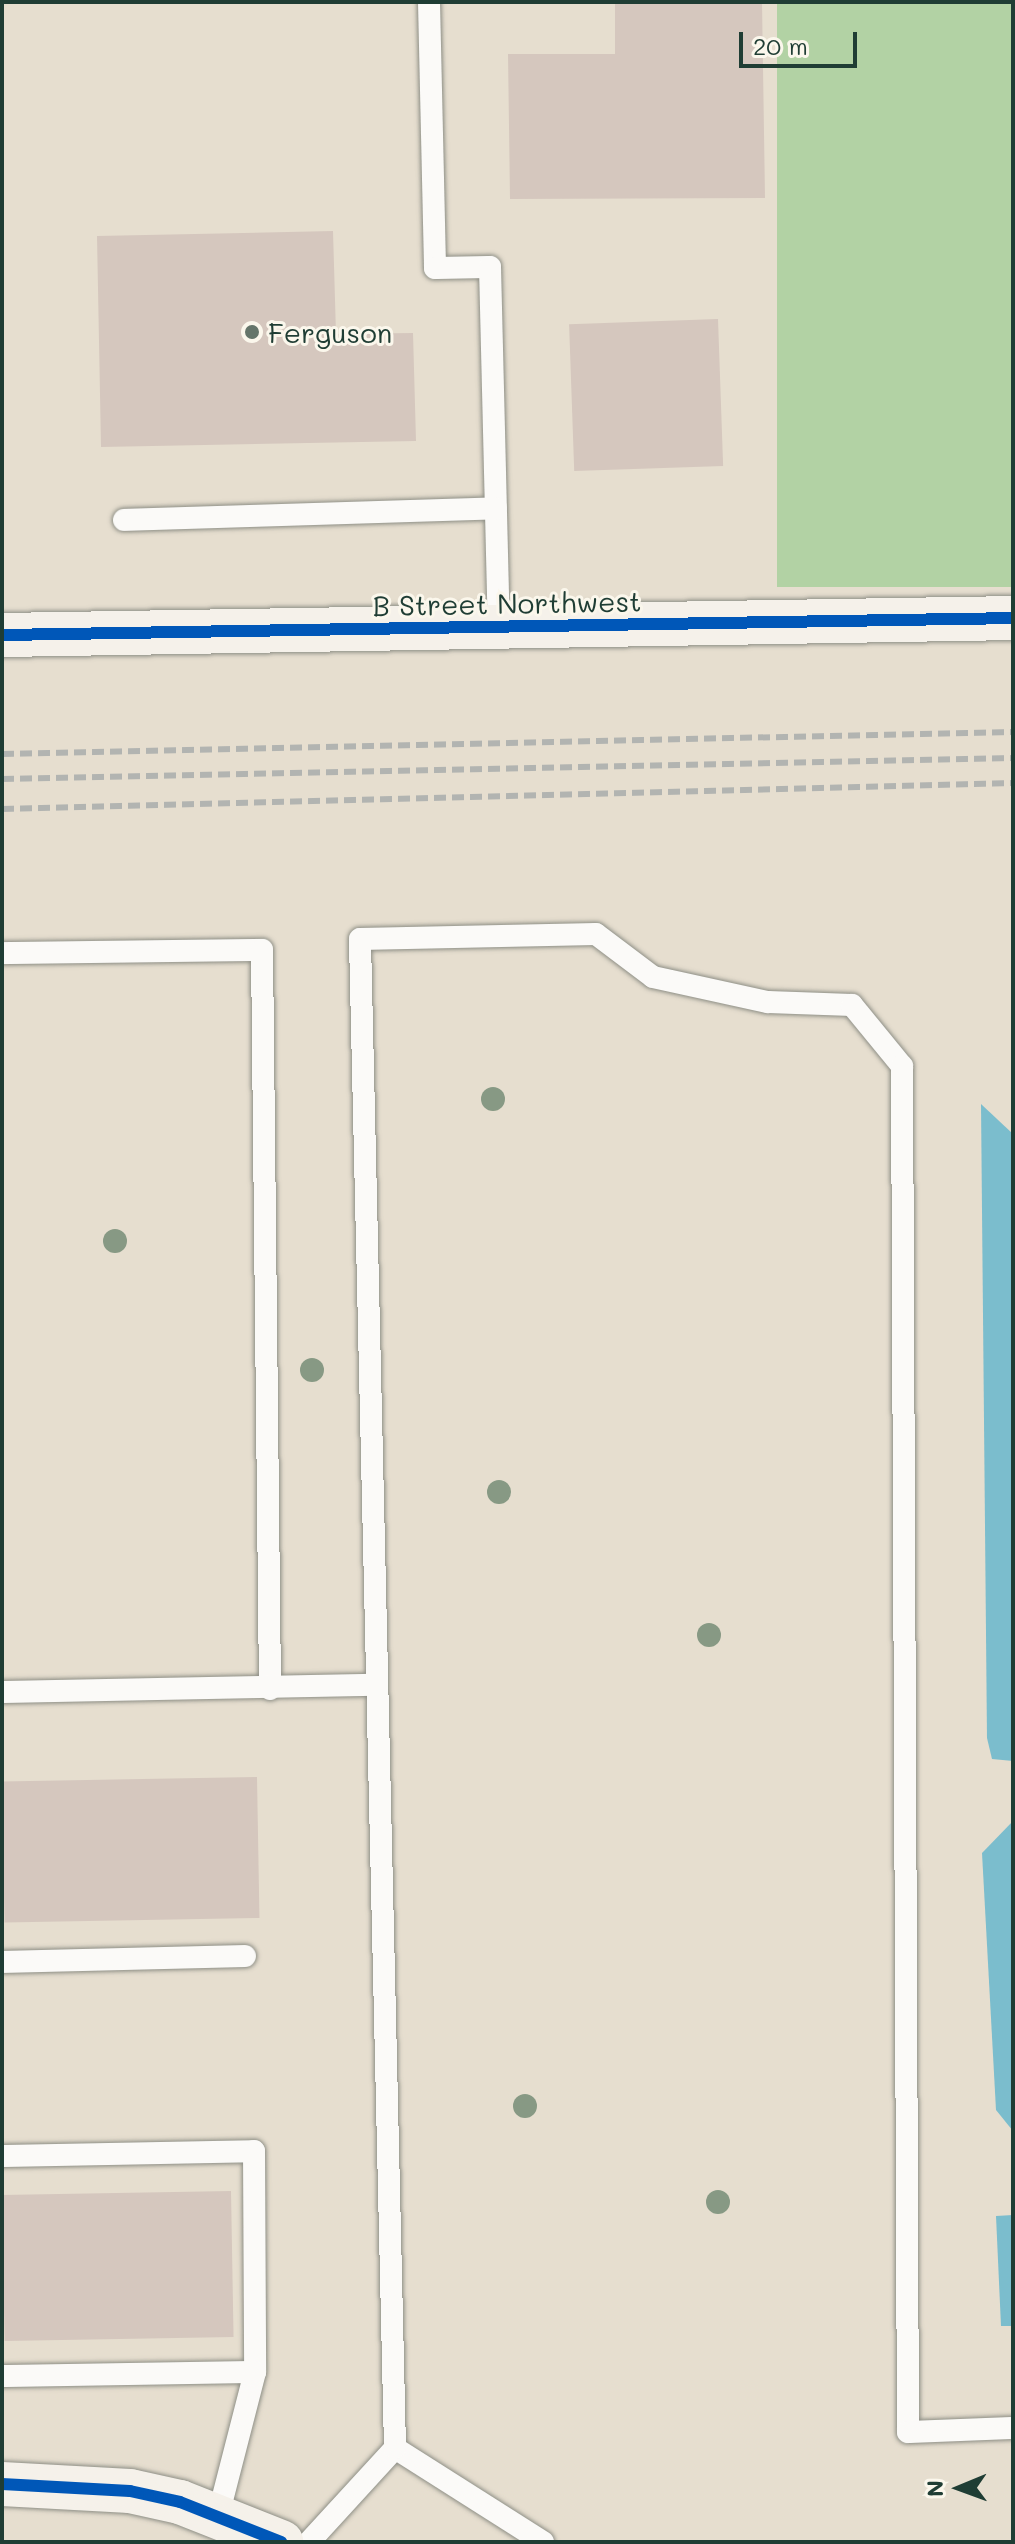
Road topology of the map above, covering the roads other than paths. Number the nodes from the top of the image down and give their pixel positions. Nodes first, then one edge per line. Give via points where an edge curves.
1 (429, 2) edge
2 (496, 508) junction
3 (124, 520) dead end
4 (1013, 618) edge
5 (499, 627) junction
6 (2, 635) edge
7 (2, 953) edge
8 (377, 1685) junction
9 (270, 1689) junction
10 (2, 1692) edge
11 (245, 1956) dead end
12 (2, 1962) edge
13 (2, 2156) edge
14 (255, 2372) junction
15 (2, 2376) edge
16 (1013, 2428) edge
17 (395, 2448) junction
18 (2, 2484) edge
19 (218, 2516) junction
20 (281, 2542) edge
21 (309, 2542) edge
22 (543, 2542) edge

1 - 2 lane via 435,268 490,267
2 - 3 lane
2 - 5 lane
4 - 5 street, B Street Northwest
5 - 6 street, B Street Northwest
7 - 9 lane via 262,950
8 - 9 lane
8 - 16 lane via 360,939 596,934 653,977 768,1002 852,1005 902,1066 908,2432
8 - 17 lane
9 - 10 lane
11 - 12 lane
13 - 14 lane via 254,2151
14 - 15 lane
14 - 19 lane
17 - 21 lane
17 - 22 lane
18 - 19 street via 130,2491
19 - 20 street

